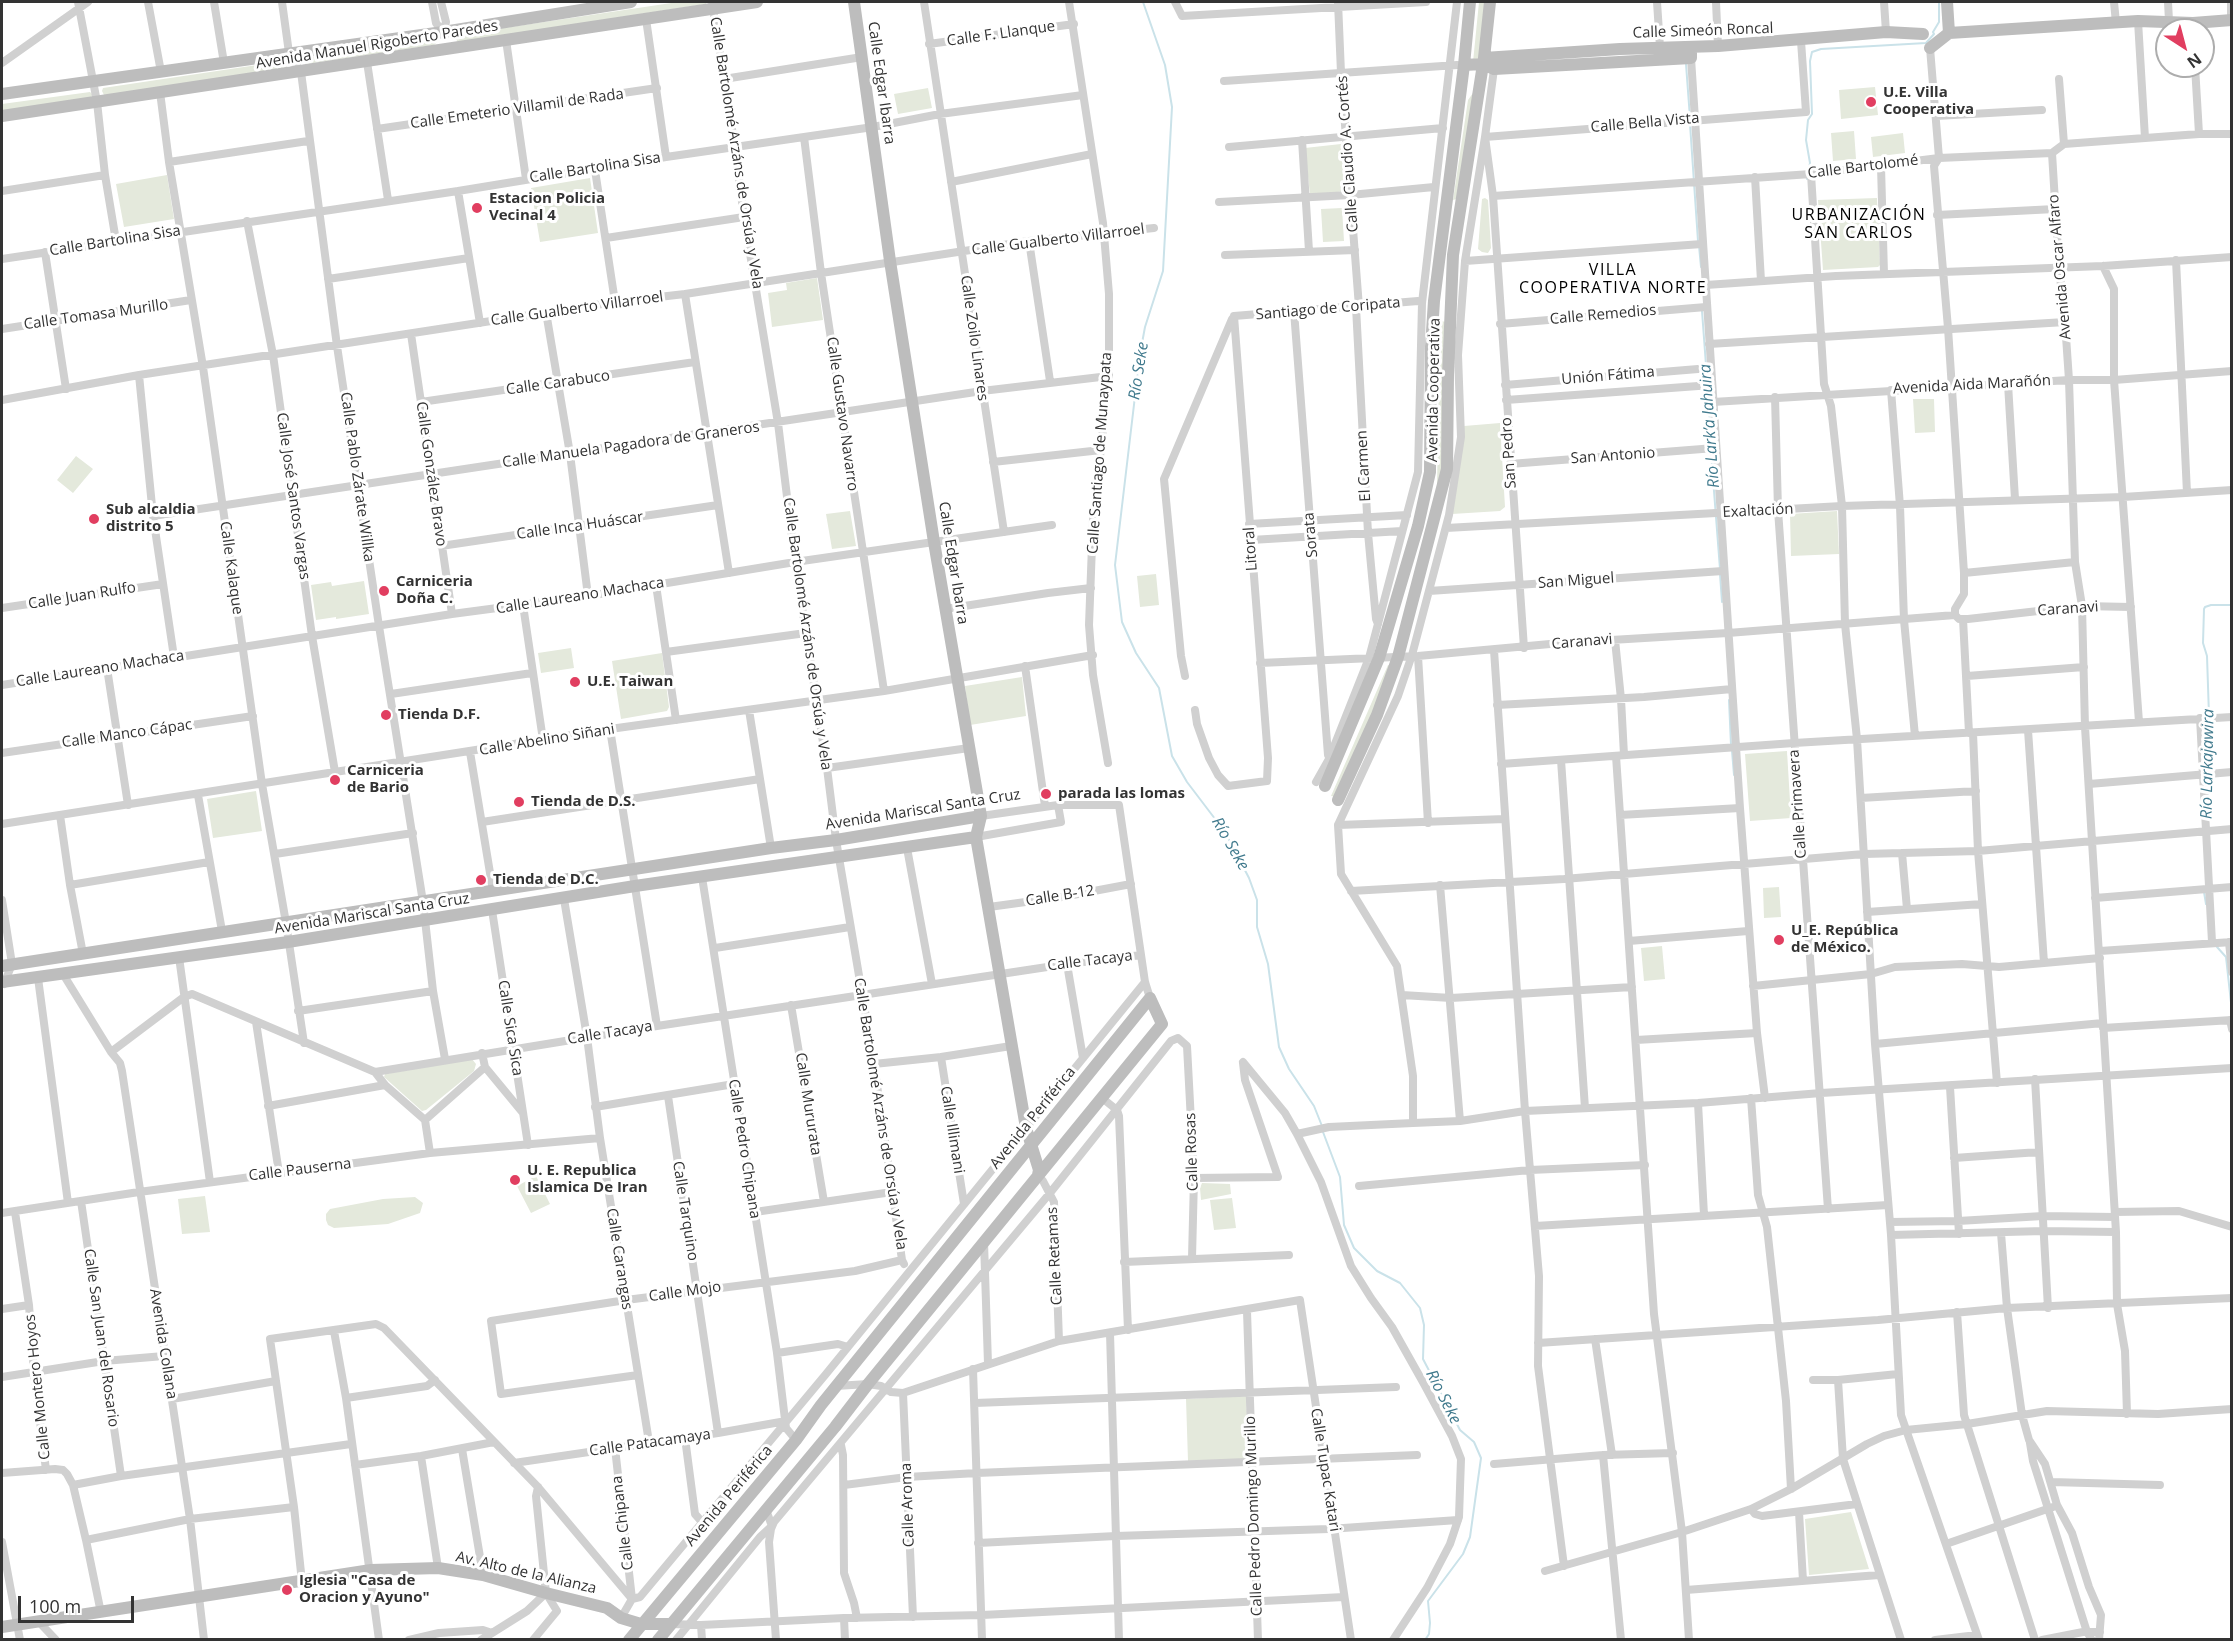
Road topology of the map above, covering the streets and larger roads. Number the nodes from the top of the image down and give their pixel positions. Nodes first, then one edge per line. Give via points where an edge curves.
1 (88, 2) edge
2 (148, 2) edge
3 (214, 2) edge
4 (282, 2) edge
5 (432, 2) edge
6 (441, 2) edge
7 (632, 2) edge
8 (756, 2) edge
9 (854, 2) edge
10 (924, 2) edge
11 (1068, 2) edge
12 (1176, 2) edge
13 (1426, 2) edge
14 (1457, 2) edge
15 (1470, 2) edge
16 (1490, 2) edge
17 (1657, 2) edge
18 (1716, 2) edge
19 (1884, 2) edge
20 (1947, 2) edge
21 (2115, 2) edge
22 (2168, 2) edge
23 (2231, 2) edge
24 (79, 4) edge
25 (578, 5) edge
26 (713, 5) edge
27 (1338, 5) edge
28 (2169, 18) edge
29 (646, 19) junction
30 (2231, 20) edge
31 (2138, 21) junction
32 (2155, 21) edge
33 (2116, 23) junction
34 (2215, 23) edge
35 (1074, 24) junction
36 (444, 32) junction
37 (1886, 32) junction
38 (1949, 33) junction
39 (1923, 34) dead end
40 (506, 40) junction
41 (1801, 41) junction
42 (929, 44) junction
43 (1718, 46) junction
44 (1660, 47) junction
45 (1930, 48) joint
46 (446, 50) junction
47 (1691, 52) junction
48 (289, 53) junction
49 (862, 57) junction
50 (367, 62) junction
51 (2, 63) edge
52 (224, 63) junction
53 (1487, 64) junction
54 (1458, 65) junction
55 (161, 72) junction
56 (301, 72) junction
57 (1341, 73) junction
58 (2196, 78) edge
59 (724, 79) junction
60 (2059, 79) dead end
61 (93, 81) junction
62 (1224, 81) dead end
63 (657, 88) junction
64 (160, 92) junction
65 (2, 94) edge
66 (1083, 95) junction
67 (96, 102) junction
68 (517, 110) junction
69 (2042, 110) dead end
70 (940, 114) junction
71 (2, 116) edge
72 (1936, 116) junction
73 (1695, 119) junction
74 (873, 126) junction
75 (1443, 128) junction
76 (377, 129) junction
77 (2199, 134) junction
78 (2232, 134) edge
79 (804, 137) junction
80 (1485, 137) junction
81 (1346, 138) junction
82 (2145, 138) junction
83 (1302, 140) junction
84 (308, 141) junction
85 (2064, 144) junction
86 (1229, 147) dead end
87 (735, 148) junction
88 (2052, 153) junction
89 (1092, 154) junction
90 (666, 157) junction
91 (1939, 158) junction
92 (169, 162) junction
93 (1881, 166) junction
94 (595, 170) junction
95 (1811, 174) junction
96 (105, 176) junction
97 (1755, 177) junction
98 (526, 179) junction
99 (1699, 181) junction
100 (951, 182) junction
101 (1434, 187) junction
102 (2, 190) edge
103 (459, 191) junction
104 (1350, 195) junction
105 (1306, 196) junction
106 (1492, 196) junction
107 (388, 200) junction
108 (1219, 201) dead end
109 (2055, 209) junction
110 (319, 211) junction
111 (1937, 215) junction
112 (744, 217) junction
113 (247, 221) junction
114 (1154, 228) dead end
115 (181, 231) junction
116 (1104, 234) junction
117 (606, 238) junction
118 (116, 241) junction
119 (1029, 241) junction
120 (1702, 244) junction
121 (1355, 250) junction
122 (1309, 251) junction
123 (45, 252) junction
124 (962, 252) junction
125 (1225, 255) dead end
126 (2232, 257) edge
127 (2, 258) edge
128 (469, 258) junction
129 (1497, 258) junction
130 (2176, 260) junction
131 (890, 261) junction
132 (1465, 261) junction
133 (2103, 266) junction
134 (2059, 267) junction
135 (1943, 271) junction
136 (821, 273) junction
137 (1884, 274) junction
138 (1817, 277) junction
139 (328, 279) junction
140 (1761, 281) junction
141 (756, 282) junction
142 (1706, 285) junction
143 (685, 294) junction
144 (191, 300) junction
145 (615, 302) junction
146 (1422, 303) junction
147 (1358, 307) junction
148 (1706, 307) junction
149 (1294, 311) junction
150 (546, 312) junction
151 (1234, 316) junction
152 (54, 321) junction
153 (2065, 322) junction
154 (480, 323) junction
155 (1500, 324) junction
156 (1948, 328) junction
157 (2, 329) edge
158 (411, 334) junction
159 (1821, 336) junction
160 (1709, 344) junction
161 (338, 346) junction
162 (273, 355) junction
163 (695, 362) junction
164 (203, 367) junction
165 (1710, 368) junction
166 (2232, 371) edge
167 (2181, 374) junction
168 (139, 375) junction
169 (1109, 376) junction
170 (2069, 380) junction
171 (2114, 380) junction
172 (1050, 381) junction
173 (559, 383) junction
174 (2008, 384) junction
175 (1505, 385) junction
176 (1712, 385) junction
177 (1951, 387) junction
178 (66, 389) junction
179 (1891, 390) junction
180 (982, 391) junction
181 (1828, 394) junction
182 (1775, 397) junction
183 (2, 400) edge
184 (1506, 400) junction
185 (913, 401) junction
186 (421, 402) junction
187 (1713, 402) junction
188 (842, 412) junction
189 (778, 423) junction
190 (707, 434) junction
191 (1715, 448) junction
192 (1101, 450) junction
193 (570, 454) junction
194 (993, 462) junction
195 (1510, 464) junction
196 (430, 475) junction
197 (358, 485) junction
198 (2232, 490) edge
199 (2187, 493) junction
200 (294, 495) junction
201 (2123, 497) junction
202 (2072, 498) junction
203 (2015, 500) junction
204 (1959, 502) junction
205 (718, 505) junction
206 (223, 506) junction
207 (1842, 506) junction
208 (1900, 506) junction
209 (1778, 510) junction
210 (1720, 513) junction
211 (1407, 515) junction
212 (153, 516) junction
213 (1367, 518) junction
214 (1310, 521) junction
215 (1249, 524) junction
216 (1052, 525) dead end
217 (1514, 525) junction
218 (580, 526) junction
219 (1446, 528) junction
220 (1402, 531) junction
221 (1004, 532) junction
222 (1368, 533) junction
223 (1311, 536) junction
224 (1251, 540) junction
225 (934, 542) junction
226 (441, 546) junction
227 (863, 552) junction
228 (795, 562) junction
229 (2075, 562) junction
230 (1723, 571) junction
231 (729, 573) junction
232 (1964, 573) junction
233 (163, 584) junction
234 (656, 585) junction
235 (1518, 586) junction
236 (1091, 588) junction
237 (1430, 591) junction
238 (588, 596) junction
239 (523, 605) junction
240 (2082, 606) junction
241 (2131, 607) junction
242 (2, 608) edge
243 (945, 609) junction
244 (452, 614) junction
245 (1962, 618) junction
246 (1904, 620) junction
247 (1378, 624) junction
248 (1845, 624) junction
249 (379, 626) junction
250 (1787, 628) junction
251 (806, 633) junction
252 (1728, 633) junction
253 (312, 636) junction
254 (1616, 640) junction
255 (242, 647) junction
256 (1524, 648) junction
257 (1494, 650) junction
258 (666, 652) junction
259 (1093, 655) junction
260 (1415, 656) junction
261 (174, 657) junction
262 (1398, 657) junction
263 (1374, 658) junction
264 (1322, 660) junction
265 (1260, 663) junction
266 (1025, 666) junction
267 (107, 668) junction
268 (2084, 668) junction
269 (532, 673) junction
270 (1185, 676) dead end
271 (1967, 676) junction
272 (957, 677) junction
273 (2, 685) edge
274 (1732, 689) junction
275 (884, 691) junction
276 (391, 694) junction
277 (816, 699) junction
278 (1621, 699) junction
279 (1497, 705) junction
280 (748, 710) junction
281 (1196, 710) dead end
282 (253, 716) junction
283 (2232, 717) edge
284 (2200, 718) junction
285 (676, 720) junction
286 (2139, 722) junction
287 (2085, 727) junction
288 (610, 729) junction
289 (2028, 730) junction
290 (1971, 733) junction
291 (117, 736) junction
292 (1915, 736) junction
293 (543, 740) junction
294 (1857, 740) junction
295 (1794, 743) junction
296 (1735, 747) junction
297 (969, 748) junction
298 (470, 752) junction
299 (2, 753) edge
300 (1620, 756) junction
301 (1329, 759) junction
302 (1561, 760) junction
303 (400, 763) junction
304 (1108, 763) dead end
305 (1501, 764) junction
306 (827, 768) junction
307 (335, 772) junction
308 (2232, 772) edge
309 (2204, 774) junction
310 (760, 779) junction
311 (262, 784) junction
312 (1321, 784) joint
313 (2089, 784) junction
314 (1976, 790) junction
315 (198, 795) junction
316 (1861, 798) junction
317 (621, 800) junction
318 (1338, 800) dead end
319 (128, 805) junction
320 (1058, 805) junction
321 (1045, 806) junction
322 (1740, 808) junction
323 (60, 815) junction
324 (1620, 815) junction
325 (981, 816) junction
326 (1505, 819) junction
327 (482, 822) junction
328 (1428, 823) junction
329 (2, 824) edge
330 (1338, 825) junction
331 (2232, 829) edge
332 (2207, 831) junction
333 (413, 833) junction
334 (976, 837) junction
335 (836, 840) junction
336 (2092, 842) junction
337 (2036, 846) junction
338 (771, 848) junction
339 (907, 848) junction
340 (1978, 851) junction
341 (1902, 853) junction
342 (275, 854) junction
343 (1864, 854) junction
344 (840, 858) junction
345 (1802, 860) junction
346 (209, 862) junction
347 (1743, 863) junction
348 (632, 870) junction
349 (1624, 873) junction
350 (702, 877) junction
351 (1570, 879) junction
352 (1510, 882) junction
353 (1131, 884) junction
354 (70, 885) junction
355 (1440, 885) junction
356 (635, 886) junction
357 (2232, 887) edge
358 (2209, 889) junction
359 (493, 891) junction
360 (1351, 891) junction
361 (564, 898) junction
362 (2095, 898) junction
363 (2, 900) edge
364 (423, 902) junction
365 (1982, 904) junction
366 (989, 907) junction
367 (1908, 909) junction
368 (492, 910) junction
369 (1867, 912) junction
370 (425, 921) junction
371 (286, 923) junction
372 (850, 927) junction
373 (222, 932) junction
374 (1748, 932) junction
375 (1629, 941) junction
376 (288, 942) junction
377 (2212, 942) junction
378 (2230, 942) edge
379 (715, 948) junction
380 (83, 954) junction
381 (1141, 955) junction
382 (2100, 955) junction
383 (179, 957) junction
384 (1066, 963) junction
385 (2044, 963) junction
386 (7, 965) edge
387 (1987, 966) junction
388 (2232, 972) edge
389 (63, 974) junction
390 (999, 974) junction
391 (1871, 974) junction
392 (38, 978) junction
393 (1813, 980) junction
394 (1145, 982) junction
395 (3, 984) edge
396 (932, 984) junction
397 (1753, 986) junction
398 (1632, 987) junction
399 (1577, 990) junction
400 (433, 991) junction
401 (862, 995) junction
402 (1517, 995) junction
403 (1402, 996) junction
404 (184, 997) junction
405 (1150, 998) junction
406 (1451, 998) junction
407 (791, 1005) junction
408 (298, 1011) junction
409 (724, 1016) junction
410 (256, 1022) junction
411 (2231, 1023) edge
412 (2103, 1025) junction
413 (657, 1026) junction
414 (1757, 1032) junction
415 (1991, 1034) junction
416 (587, 1037) junction
417 (1636, 1040) junction
418 (304, 1043) junction
419 (1875, 1044) junction
420 (1011, 1046) junction
421 (514, 1049) junction
422 (111, 1052) junction
423 (482, 1053) junction
424 (941, 1057) junction
425 (1083, 1058) junction
426 (445, 1059) junction
427 (874, 1064) junction
428 (485, 1067) junction
429 (2232, 1068) edge
430 (375, 1072) junction
431 (2106, 1076) junction
432 (2035, 1079) junction
433 (1997, 1083) junction
434 (734, 1084) junction
435 (385, 1085) junction
436 (1950, 1087) junction
437 (1878, 1089) junction
438 (1821, 1093) junction
439 (668, 1096) junction
440 (1102, 1098) junction
441 (1751, 1098) junction
442 (1765, 1098) junction
443 (1698, 1103) junction
444 (268, 1106) junction
445 (1641, 1106) junction
446 (595, 1107) junction
447 (1585, 1108) junction
448 (1116, 1110) junction
449 (1525, 1111) junction
450 (523, 1114) junction
451 (425, 1120) junction
452 (1460, 1121) junction
453 (1413, 1123) junction
454 (1026, 1128) junction
455 (1297, 1134) junction
456 (600, 1138) junction
457 (528, 1145) junction
458 (1030, 1146) junction
459 (2039, 1152) junction
460 (430, 1153) junction
461 (1954, 1158) junction
462 (1645, 1164) junction
463 (1530, 1170) junction
464 (279, 1173) junction
465 (1038, 1175) junction
466 (1194, 1178) junction
467 (210, 1182) junction
468 (1359, 1185) dead end
469 (139, 1192) junction
470 (892, 1192) junction
471 (1050, 1193) junction
472 (81, 1201) junction
473 (824, 1202) junction
474 (68, 1203) junction
475 (964, 1204) junction
476 (1888, 1205) junction
477 (1828, 1209) junction
478 (15, 1212) junction
479 (755, 1212) junction
480 (2, 1213) edge
481 (1763, 1213) junction
482 (1704, 1215) junction
483 (2115, 1215) junction
484 (2043, 1216) junction
485 (1649, 1218) junction
486 (1958, 1221) junction
487 (1890, 1222) junction
488 (1535, 1226) junction
489 (2232, 1227) edge
490 (2044, 1231) junction
491 (2116, 1232) junction
492 (2001, 1233) junction
493 (1959, 1234) junction
494 (1891, 1235) junction
495 (984, 1242) junction
496 (1289, 1255) dead end
497 (1192, 1258) junction
498 (902, 1260) junction
499 (1124, 1262) junction
500 (985, 1270) junction
501 (909, 1272) junction
502 (766, 1282) junction
503 (697, 1291) junction
504 (2232, 1298) edge
505 (626, 1300) junction
506 (2117, 1304) junction
507 (29, 1305) junction
508 (2007, 1308) junction
509 (2049, 1308) junction
510 (2, 1309) edge
511 (1247, 1311) junction
512 (1957, 1312) junction
513 (1896, 1317) junction
514 (1777, 1326) junction
515 (1128, 1330) junction
516 (334, 1331) junction
517 (1110, 1333) junction
518 (1656, 1335) junction
519 (1595, 1339) junction
520 (1059, 1341) junction
521 (1538, 1343) junction
522 (848, 1347) junction
523 (777, 1353) junction
524 (164, 1356) junction
525 (104, 1361) junction
526 (988, 1365) junction
527 (973, 1369) junction
528 (34, 1373) junction
529 (1898, 1374) junction
530 (638, 1375) junction
531 (2, 1377) edge
532 (435, 1380) junction
533 (1813, 1380) dead end
534 (1838, 1380) junction
535 (276, 1381) junction
536 (868, 1384) junction
537 (836, 1386) junction
538 (1396, 1387) dead end
539 (886, 1388) junction
540 (1313, 1391) junction
541 (903, 1393) junction
542 (1251, 1393) junction
543 (1112, 1397) junction
544 (346, 1398) junction
545 (172, 1399) junction
546 (975, 1403) junction
547 (2232, 1409) edge
548 (2022, 1414) junction
549 (2127, 1414) junction
550 (786, 1421) junction
551 (1967, 1424) junction
552 (1906, 1430) junction
553 (718, 1433) junction
554 (685, 1438) junction
555 (796, 1440) junction
556 (2029, 1440) junction
557 (494, 1442) junction
558 (649, 1442) junction
559 (351, 1444) junction
560 (841, 1445) junction
561 (615, 1448) junction
562 (462, 1449) junction
563 (286, 1452) junction
564 (1672, 1453) junction
565 (1417, 1455) dead end
566 (1607, 1455) junction
567 (421, 1456) junction
568 (1324, 1459) junction
569 (1551, 1459) junction
570 (1843, 1459) junction
571 (1251, 1462) junction
572 (514, 1463) junction
573 (1494, 1464) dead end
574 (355, 1465) junction
575 (1114, 1467) junction
576 (182, 1468) junction
577 (46, 1470) junction
578 (2, 1473) edge
579 (977, 1473) junction
580 (121, 1476) junction
581 (907, 1478) junction
582 (2051, 1482) junction
583 (73, 1485) junction
584 (844, 1485) junction
585 (2160, 1485) dead end
586 (538, 1487) junction
587 (1791, 1490) junction
588 (1857, 1504) junction
589 (294, 1507) junction
590 (2053, 1507) junction
591 (1751, 1509) junction
592 (766, 1510) junction
593 (1799, 1512) junction
594 (190, 1519) junction
595 (1458, 1520) junction
596 (702, 1522) junction
597 (1998, 1525) junction
598 (772, 1526) junction
599 (1334, 1529) junction
600 (1255, 1532) junction
601 (1682, 1532) junction
602 (1116, 1536) junction
603 (86, 1540) junction
604 (978, 1543) junction
605 (1946, 1544) junction
606 (2, 1548) edge
607 (1613, 1552) junction
608 (1564, 1566) junction
609 (438, 1569) junction
610 (371, 1570) junction
611 (1545, 1571) dead end
612 (483, 1575) junction
613 (1879, 1575) junction
614 (1803, 1581) junction
615 (302, 1582) junction
616 (1686, 1590) junction
617 (546, 1593) junction
618 (1344, 1596) junction
619 (198, 1598) junction
620 (632, 1599) junction
621 (1256, 1602) junction
622 (1116, 1608) junction
623 (101, 1613) junction
624 (982, 1615) junction
625 (857, 1617) junction
626 (913, 1617) junction
627 (621, 1618) junction
628 (844, 1618) junction
629 (775, 1621) junction
630 (39, 1622) junction
631 (641, 1624) junction
632 (671, 1624) junction
633 (688, 1624) junction
634 (18, 1625) junction
635 (700, 1625) junction
636 (2, 1627) edge
637 (492, 1633) junction
638 (2090, 1636) edge
639 (2100, 1636) edge
640 (1978, 1637) edge
641 (20, 1640) edge
642 (56, 1640) edge
643 (204, 1640) edge
644 (379, 1640) edge
645 (409, 1640) edge
646 (481, 1640) edge
647 (533, 1640) edge
648 (628, 1640) edge
649 (658, 1640) edge
650 (676, 1640) edge
651 (702, 1640) edge
652 (776, 1640) edge
653 (845, 1640) edge
654 (982, 1640) edge
655 (1119, 1640) edge
656 (1258, 1640) edge
657 (1351, 1640) edge
658 (1393, 1640) edge
659 (1621, 1640) edge
660 (1689, 1640) edge
661 (1901, 1640) edge
662 (1935, 1640) edge
663 (2035, 1640) edge
664 (2042, 1640) edge

1 - 24 street
2 - 55 street
3 - 52 street
4 - 48 street
5 - 36 street via 436,23
6 - 36 street
7 - 25 street, Avenida Manuel Rigoberto Paredes
8 - 26 street, Avenida Manuel Rigoberto Paredes
9 - 49 street, Calle Edgar Ibarra
10 - 42 street, Calle Zoilo Linares
11 - 35 street, Calle Santiago de Munaypata
12 - 27 street via 1182,16
13 - 27 street
14 - 54 street
15 - 54 street, Avenida Cooperativa
16 - 53 street, Avenida Cooperativa
17 - 44 street
18 - 43 street
19 - 37 street
20 - 38 street
21 - 33 street
22 - 28 street
23 - 30 street
24 - 51 street
24 - 61 street
25 - 36 street, Avenida Manuel Rigoberto Paredes
26 - 29 street, Avenida Manuel Rigoberto Paredes
26 - 59 street, Calle Bartolomé Arzáns de Orsúa y Vela
27 - 57 street, Calle Claudio A. Cortés
29 - 40 street, Avenida Manuel Rigoberto Paredes
29 - 63 street
30 - 34 street
31 - 32 street
31 - 33 street
31 - 82 street
33 - 38 street
35 - 42 street, Calle F. Llanque
35 - 66 street, Calle Santiago de Munaypata
36 - 46 street
36 - 48 street, Avenida Manuel Rigoberto Paredes
37 - 39 street, Calle Simeón Roncal
37 - 41 street, Calle Simeón Roncal
38 - 45 street
40 - 46 street, Avenida Manuel Rigoberto Paredes
40 - 68 street
41 - 43 street, Calle Simeón Roncal
41 - 73 street, Calle Bella Vista via 1806,112
42 - 70 street, Calle Zoilo Linares
43 - 47 street, Calle Simeón Roncal
44 - 47 street, Calle Simeón Roncal
44 - 53 street, Calle Simeón Roncal
45 - 72 street
46 - 50 street, Avenida Manuel Rigoberto Paredes
47 - 53 street, Calle Simeón Roncal
47 - 73 street
48 - 52 street, Avenida Manuel Rigoberto Paredes
48 - 56 street
49 - 59 street
49 - 74 street, Calle Edgar Ibarra
50 - 56 street, Avenida Manuel Rigoberto Paredes
50 - 76 street
52 - 55 street, Avenida Manuel Rigoberto Paredes
53 - 54 street
53 - 80 street
53 - 262 street, Avenida Cooperativa via 1453,255 1447,469
54 - 57 street
54 - 75 street
54 - 263 street, Avenida Cooperativa via 1434,301 1430,472 1418,526
55 - 61 street, Avenida Manuel Rigoberto Paredes
56 - 64 street, Avenida Manuel Rigoberto Paredes
56 - 84 street, Calle Pablo Zárate Willka
57 - 62 street
57 - 81 street, Calle Claudio A. Cortés
58 - 77 street
59 - 87 street, Calle Bartolomé Arzáns de Orsúa y Vela
60 - 85 street
61 - 65 street, Avenida Manuel Rigoberto Paredes
61 - 67 street
63 - 68 street, Calle Emeterio Villamil de Rada
63 - 90 street
64 - 67 street, Avenida Manuel Rigoberto Paredes
64 - 92 street, Calle Kalaque
66 - 70 street, Calle Bartolina Sisa
66 - 89 street, Calle Santiago de Munaypata
67 - 71 street, Avenida Manuel Rigoberto Paredes
67 - 96 street
68 - 76 street, Calle Emeterio Villamil de Rada
68 - 98 street
69 - 72 street
70 - 74 street, Calle Bartolina Sisa
70 - 100 street, Calle Zoilo Linares
72 - 91 street
73 - 80 street, Calle Bella Vista
73 - 99 street
74 - 79 street, Calle Bartolina Sisa
74 - 131 street, Calle Edgar Ibarra
75 - 81 street
75 - 101 street
76 - 107 street
77 - 78 street
77 - 82 street
79 - 87 street, Calle Bartolina Sisa
79 - 136 street, Calle Gustavo Navarro
80 - 106 street, San Pedro
80 - 132 street
81 - 83 street
81 - 104 street, Calle Claudio A. Cortés
82 - 85 street
83 - 86 street
83 - 105 street
84 - 92 street
84 - 110 street, Calle Pablo Zárate Willka
85 - 88 street
87 - 90 street, Calle Bartolina Sisa
87 - 112 street, Calle Bartolomé Arzáns de Orsúa y Vela
88 - 91 street, Calle Bartolomé
88 - 109 street, Avenida Oscar Alfaro
89 - 100 street
89 - 116 street, Calle Santiago de Munaypata
90 - 94 street, Calle Bartolina Sisa
91 - 93 street, Calle Bartolomé
91 - 111 street via 1934,166
92 - 115 street, Calle Kalaque
93 - 95 street, Calle Bartolomé
93 - 137 street
94 - 98 street, Calle Bartolina Sisa
94 - 117 street
95 - 97 street, Calle Bartolomé
95 - 138 street
96 - 102 street
96 - 118 street
97 - 99 street, Calle Bartolomé
97 - 140 street
98 - 103 street, Calle Bartolina Sisa
99 - 106 street, Calle Bartolomé
99 - 120 street
100 - 124 street, Calle Zoilo Linares
101 - 104 street
101 - 146 street
103 - 107 street, Calle Bartolina Sisa
103 - 128 street
104 - 105 street
104 - 121 street, Calle Claudio A. Cortés
105 - 108 street
105 - 122 street
106 - 129 street, San Pedro
107 - 110 street, Calle Bartolina Sisa
109 - 111 street
109 - 134 street, Avenida Oscar Alfaro
110 - 113 street, Calle Bartolina Sisa
110 - 139 street, Calle Pablo Zárate Willka
111 - 135 street
112 - 117 street
112 - 141 street, Calle Bartolomé Arzáns de Orsúa y Vela
113 - 115 street, Calle Bartolina Sisa
113 - 162 street, Calle José Santos Vargas
114 - 116 street, Calle Gualberto Villarroel
115 - 118 street, Calle Bartolina Sisa
115 - 144 street, Calle Kalaque
116 - 119 street, Calle Gualberto Villarroel
116 - 169 street, Calle Santiago de Munaypata
117 - 145 street
118 - 123 street, Calle Bartolina Sisa
119 - 124 street, Calle Gualberto Villarroel
119 - 172 street
120 - 129 street
120 - 142 street
121 - 122 street
121 - 147 street, Calle Claudio A. Cortés
122 - 125 street
123 - 127 street, Calle Bartolina Sisa
123 - 152 street
124 - 131 street, Calle Gualberto Villarroel
124 - 180 street, Calle Zoilo Linares
126 - 130 street
128 - 139 street
128 - 154 street
129 - 132 street
129 - 155 street, San Pedro
130 - 133 street
130 - 167 street
131 - 136 street, Calle Gualberto Villarroel
131 - 185 street, Calle Edgar Ibarra
132 - 219 street via 1458,355 1461,437
133 - 134 street
133 - 171 street via 2114,289
134 - 135 street
134 - 153 street, Avenida Oscar Alfaro
135 - 137 street
135 - 156 street
136 - 141 street, Calle Gualberto Villarroel
136 - 188 street, Calle Gustavo Navarro
137 - 138 street
138 - 140 street
138 - 159 street
139 - 161 street, Calle Pablo Zárate Willka
140 - 142 street
141 - 143 street, Calle Gualberto Villarroel
141 - 189 street, Calle Bartolomé Arzáns de Orsúa y Vela
142 - 148 street
143 - 145 street, Calle Gualberto Villarroel
143 - 163 street
144 - 152 street, Calle Tomasa Murillo
144 - 164 street, Calle Kalaque
145 - 150 street, Calle Gualberto Villarroel
146 - 147 street, Santiago de Coripata
146 - 211 street via 1419,472
147 - 149 street, Santiago de Coripata
147 - 213 street, El Carmen
148 - 155 street, Calle Remedios
148 - 160 street
149 - 151 street, Santiago de Coripata
149 - 214 street, Sorata
150 - 154 street, Calle Gualberto Villarroel
150 - 173 street
151 - 215 street, Litoral
151 - 270 street via 1164,478
152 - 157 street, Calle Tomasa Murillo
152 - 178 street
153 - 156 street
153 - 170 street, Avenida Oscar Alfaro
154 - 158 street, Calle Gualberto Villarroel
155 - 175 street, San Pedro
156 - 159 street
156 - 177 street
158 - 161 street, Calle Gualberto Villarroel
158 - 186 street, Calle González Bravo
159 - 160 street
159 - 181 street
160 - 165 street
161 - 162 street, Calle Gualberto Villarroel
161 - 197 street, Calle Pablo Zárate Willka
162 - 164 street, Calle Gualberto Villarroel
162 - 200 street, Calle José Santos Vargas
163 - 173 street, Calle Carabuco
163 - 190 street
164 - 168 street, Calle Gualberto Villarroel
164 - 206 street, Calle Kalaque
165 - 175 street, Unión Fátima
165 - 176 street
166 - 167 street, Avenida Aida Marañón
167 - 171 street, Avenida Aida Marañón
167 - 199 street
168 - 178 street, Calle Gualberto Villarroel
168 - 212 street
169 - 172 street, Calle Manuela Pagadora de Graneros
169 - 192 street, Calle Santiago de Munaypata
170 - 171 street, Avenida Aida Marañón
170 - 174 street, Avenida Aida Marañón
170 - 202 street, Avenida Oscar Alfaro
171 - 201 street
172 - 180 street, Calle Manuela Pagadora de Graneros
173 - 186 street, Calle Carabuco
173 - 193 street
174 - 177 street, Avenida Aida Marañón
174 - 203 street
175 - 184 street, San Pedro
176 - 184 street, Unión Fátima
176 - 187 street
177 - 179 street, Avenida Aida Marañón
177 - 204 street
178 - 183 street, Calle Gualberto Villarroel
179 - 181 street, Avenida Aida Marañón
179 - 208 street
180 - 185 street, Calle Manuela Pagadora de Graneros
180 - 194 street, Calle Zoilo Linares
181 - 182 street, Avenida Aida Marañón
181 - 207 street
182 - 187 street, Avenida Aida Marañón
182 - 209 street, Calle Primavera
184 - 195 street, San Pedro
185 - 188 street, Calle Manuela Pagadora de Graneros
185 - 225 street, Calle Edgar Ibarra
186 - 196 street, Calle González Bravo
187 - 191 street
188 - 189 street, Calle Manuela Pagadora de Graneros
188 - 227 street, Calle Gustavo Navarro
189 - 190 street, Calle Manuela Pagadora de Graneros
189 - 228 street, Calle Bartolomé Arzáns de Orsúa y Vela
190 - 193 street, Calle Manuela Pagadora de Graneros
190 - 205 street
191 - 195 street, San Antonio
191 - 210 street
192 - 194 street
192 - 236 street, Calle Santiago de Munaypata
193 - 196 street, Calle Manuela Pagadora de Graneros
193 - 218 street
194 - 221 street, Calle Zoilo Linares
195 - 217 street, San Pedro
196 - 197 street, Calle Manuela Pagadora de Graneros
196 - 226 street, Calle González Bravo
197 - 200 street, Calle Manuela Pagadora de Graneros
197 - 249 street, Calle Pablo Zárate Willka
198 - 199 street, Exaltación
199 - 201 street, Exaltación
200 - 206 street, Calle Manuela Pagadora de Graneros
200 - 253 street, Calle José Santos Vargas
201 - 202 street, Exaltación
201 - 241 street
202 - 203 street, Exaltación
202 - 229 street, Avenida Oscar Alfaro
203 - 204 street, Exaltación
204 - 208 street, Exaltación
204 - 232 street
205 - 218 street, Calle Inca Huáscar
205 - 231 street
206 - 212 street, Calle Manuela Pagadora de Graneros
206 - 255 street, Calle Kalaque
207 - 208 street, Exaltación
207 - 209 street, Exaltación
207 - 248 street
208 - 246 street
209 - 210 street, Exaltación
209 - 250 street, Calle Primavera
210 - 217 street, Exaltación
210 - 230 street
211 - 213 street
211 - 220 street
212 - 233 street
213 - 214 street
213 - 222 street, El Carmen
214 - 215 street
214 - 223 street, Sorata
215 - 224 street, Litoral
216 - 221 street, Calle Laureano Machaca
217 - 219 street, Exaltación
217 - 235 street, San Pedro
218 - 226 street, Calle Inca Huáscar
218 - 238 street
219 - 237 street
220 - 222 street
220 - 247 street
221 - 225 street, Calle Laureano Machaca
222 - 223 street
222 - 247 street, El Carmen
223 - 224 street
223 - 264 street, Sorata
224 - 265 street, Litoral
225 - 227 street, Calle Laureano Machaca
225 - 243 street, Calle Edgar Ibarra
226 - 244 street, Calle González Bravo
227 - 228 street, Calle Laureano Machaca
227 - 275 street, Calle Gustavo Navarro
228 - 231 street, Calle Laureano Machaca
228 - 251 street, Calle Bartolomé Arzáns de Orsúa y Vela
229 - 232 street
229 - 240 street, Avenida Oscar Alfaro
230 - 235 street, San Miguel
230 - 252 street
231 - 234 street, Calle Laureano Machaca
232 - 245 street via 1964,594 1956,609
233 - 242 street, Calle Juan Rulfo
233 - 261 street
234 - 238 street, Calle Laureano Machaca
234 - 258 street
235 - 237 street, San Miguel
235 - 256 street, San Pedro
236 - 243 street
236 - 259 street, Calle Santiago de Munaypata via 1089,625
237 - 260 street
238 - 239 street, Calle Laureano Machaca
239 - 244 street, Calle Laureano Machaca
239 - 269 street
240 - 241 street, Caranavi
240 - 245 street, Caranavi
240 - 268 street, Avenida Oscar Alfaro
241 - 286 street
243 - 272 street, Calle Edgar Ibarra
244 - 249 street, Calle Laureano Machaca
245 - 246 street, Caranavi
245 - 271 street
246 - 248 street, Caranavi
246 - 292 street
247 - 263 street
248 - 250 street, Caranavi
248 - 294 street
249 - 253 street, Calle Laureano Machaca
249 - 276 street, Calle Pablo Zárate Willka
250 - 252 street, Caranavi
250 - 295 street, Calle Primavera
251 - 258 street
251 - 277 street, Calle Bartolomé Arzáns de Orsúa y Vela
252 - 254 street, Caranavi
252 - 274 street
253 - 255 street, Calle Laureano Machaca
253 - 307 street, Calle José Santos Vargas
254 - 256 street, Caranavi
254 - 278 street
255 - 261 street, Calle Laureano Machaca
255 - 282 street, Calle Kalaque
256 - 257 street, Caranavi
257 - 260 street, Caranavi
257 - 279 street
258 - 285 street
259 - 266 street, Calle Abelino Siñani
259 - 304 street, Calle Santiago de Munaypata
260 - 262 street, Caranavi
260 - 328 street
260 - 330 street
261 - 267 street, Calle Laureano Machaca
262 - 263 street, Caranavi
262 - 318 street, Avenida Cooperativa via 1377,715
263 - 264 street, Caranavi
263 - 301 street
263 - 312 street, Avenida Cooperativa
264 - 265 street, Caranavi
264 - 301 street, Sorata
265 - 281 street, Litoral via 1267,781 1228,786 1209,758
266 - 272 street, Calle Abelino Siñani
266 - 321 street
267 - 273 street, Calle Laureano Machaca
267 - 291 street
268 - 271 street
268 - 287 street, Avenida Oscar Alfaro
269 - 276 street
269 - 293 street
271 - 290 street
272 - 275 street, Calle Abelino Siñani
272 - 297 street, Calle Edgar Ibarra
274 - 278 street
274 - 296 street
275 - 277 street, Calle Abelino Siñani
276 - 303 street, Calle Pablo Zárate Willka
277 - 280 street, Calle Abelino Siñani
277 - 306 street, Calle Bartolomé Arzáns de Orsúa y Vela
278 - 279 street
278 - 300 street
279 - 305 street
280 - 285 street, Calle Abelino Siñani
280 - 310 street
282 - 291 street, Calle Manco Cápac
282 - 311 street, Calle Kalaque
283 - 284 street
284 - 286 street
284 - 309 street
285 - 288 street, Calle Abelino Siñani
286 - 287 street
287 - 289 street
287 - 313 street, Avenida Oscar Alfaro
288 - 293 street, Calle Abelino Siñani
288 - 317 street
289 - 290 street
289 - 337 street
290 - 292 street
290 - 314 street
291 - 299 street, Calle Manco Cápac
291 - 319 street
292 - 294 street
293 - 298 street, Calle Abelino Siñani
294 - 295 street
294 - 316 street
295 - 296 street
295 - 345 street, Calle Primavera
296 - 300 street
296 - 322 street
297 - 306 street
297 - 325 street, Calle Edgar Ibarra
298 - 303 street, Calle Abelino Siñani
298 - 327 street
300 - 302 street
300 - 324 street
301 - 312 street
302 - 305 street
302 - 351 street
303 - 307 street, Calle Abelino Siñani
303 - 333 street, Calle Pablo Zárate Willka
305 - 326 street
306 - 335 street, Calle Bartolomé Arzáns de Orsúa y Vela
307 - 311 street, Calle Abelino Siñani
308 - 309 street
309 - 313 street
309 - 332 street
310 - 317 street
310 - 338 street
311 - 315 street, Calle Abelino Siñani
311 - 342 street, Calle Kalaque
313 - 336 street, Avenida Oscar Alfaro
314 - 316 street
314 - 340 street
315 - 319 street, Calle Abelino Siñani
315 - 346 street
316 - 343 street
317 - 327 street
317 - 348 street
319 - 323 street, Calle Abelino Siñani
320 - 321 street, Avenida Mariscal Santa Cruz
320 - 334 street, Avenida Mariscal Santa Cruz via 1061,822
320 - 353 street via 1119,805
321 - 325 street, Avenida Mariscal Santa Cruz
322 - 324 street
322 - 347 street
323 - 329 street, Calle Abelino Siñani
323 - 354 street
324 - 349 street
325 - 334 street, Calle Edgar Ibarra
325 - 335 street, Avenida Mariscal Santa Cruz
326 - 328 street
326 - 352 street
327 - 359 street
328 - 330 street
330 - 360 street via 1341,874
331 - 332 street
332 - 336 street
332 - 358 street
333 - 342 street
333 - 364 street, Calle Pablo Zárate Willka
334 - 339 street, Avenida Mariscal Santa Cruz
334 - 366 street, Calle Edgar Ibarra
335 - 338 street, Avenida Mariscal Santa Cruz
335 - 344 street, Calle Bartolomé Arzáns de Orsúa y Vela
336 - 337 street
336 - 362 street, Avenida Oscar Alfaro
337 - 340 street
337 - 385 street
338 - 348 street, Avenida Mariscal Santa Cruz
339 - 344 street, Avenida Mariscal Santa Cruz
339 - 396 street
340 - 341 street
340 - 365 street
341 - 343 street
341 - 367 street
342 - 371 street, Calle Kalaque
343 - 345 street
343 - 369 street
344 - 350 street, Avenida Mariscal Santa Cruz
344 - 372 street, Calle Bartolomé Arzáns de Orsúa y Vela
345 - 347 street
345 - 393 street, Calle Primavera
346 - 354 street
346 - 373 street
347 - 349 street
347 - 374 street
348 - 356 street
348 - 359 street, Avenida Mariscal Santa Cruz
349 - 351 street
349 - 375 street
350 - 356 street, Avenida Mariscal Santa Cruz
350 - 379 street, Calle Pedro Chipana
351 - 352 street
351 - 399 street
352 - 355 street
352 - 402 street
353 - 366 street, Calle B-12
353 - 381 street
354 - 380 street
355 - 360 street
355 - 406 street
356 - 361 street, Avenida Mariscal Santa Cruz
356 - 413 street
357 - 358 street
358 - 362 street
358 - 377 street
359 - 364 street, Avenida Mariscal Santa Cruz
360 - 403 street via 1397,966
361 - 368 street, Avenida Mariscal Santa Cruz
361 - 416 street, Calle Carangas
362 - 382 street, Avenida Oscar Alfaro
363 - 386 street
364 - 370 street, Calle Pablo Zárate Willka
364 - 371 street, Avenida Mariscal Santa Cruz
365 - 367 street
365 - 387 street
366 - 390 street, Calle Edgar Ibarra
367 - 369 street
368 - 370 street, Avenida Mariscal Santa Cruz
368 - 421 street, Calle Sica Sica
369 - 391 street
370 - 376 street, Avenida Mariscal Santa Cruz
370 - 400 street, Calle Pablo Zárate Willka
371 - 373 street, Avenida Mariscal Santa Cruz
371 - 376 street, Calle Kalaque
372 - 379 street
372 - 401 street, Calle Bartolomé Arzáns de Orsúa y Vela
373 - 380 street, Avenida Mariscal Santa Cruz
374 - 375 street
374 - 397 street
375 - 398 street
376 - 383 street, Avenida Mariscal Santa Cruz
376 - 408 street, Calle Kalaque
377 - 378 street
377 - 382 street
378 - 388 street
379 - 409 street, Calle Pedro Chipana
380 - 386 street, Avenida Mariscal Santa Cruz
381 - 384 street, Calle Tacaya
381 - 394 street
382 - 385 street
382 - 412 street, Avenida Oscar Alfaro
383 - 389 street, Avenida Mariscal Santa Cruz
383 - 404 street
384 - 390 street, Calle Tacaya
384 - 425 street
385 - 387 street
386 - 395 street
387 - 391 street via 1895,967
387 - 415 street
389 - 392 street, Avenida Mariscal Santa Cruz
389 - 422 street, Avenida Collana
390 - 396 street, Calle Tacaya
390 - 420 street, Calle Edgar Ibarra
391 - 393 street
391 - 419 street
392 - 395 street, Avenida Mariscal Santa Cruz
392 - 474 street
393 - 397 street
393 - 438 street, Calle Primavera
394 - 405 street
394 - 425 street
396 - 401 street, Calle Tacaya
397 - 414 street
398 - 399 street
398 - 417 street
399 - 402 street
399 - 447 street
400 - 408 street
400 - 426 street, Calle Pablo Zárate Willka
401 - 407 street, Calle Tacaya
401 - 427 street, Calle Bartolomé Arzáns de Orsúa y Vela
402 - 406 street
402 - 449 street
403 - 406 street
403 - 453 street via 1413,1076
404 - 410 street via 196,995
404 - 422 street
404 - 467 street
405 - 440 street via 1162,1024
405 - 458 street, Avenida Periférica
406 - 452 street
407 - 409 street, Calle Tacaya
407 - 473 street, Calle Mururata
408 - 418 street, Calle Kalaque
409 - 413 street, Calle Tacaya
409 - 434 street, Calle Pedro Chipana
410 - 418 street
410 - 444 street
411 - 412 street
412 - 415 street
412 - 431 street, Avenida Oscar Alfaro
413 - 416 street, Calle Tacaya
414 - 417 street
414 - 442 street
415 - 419 street
415 - 433 street
416 - 421 street, Calle Tacaya
416 - 446 street, Calle Carangas
417 - 445 street
418 - 430 street
419 - 437 street
420 - 424 street
420 - 454 street, Calle Edgar Ibarra
421 - 423 street, Calle Tacaya
421 - 450 street, Calle Sica Sica
422 - 469 street, Avenida Collana via 122,1071
423 - 426 street, Calle Tacaya
423 - 428 street
424 - 427 street
424 - 475 street, Calle Illimani
425 - 454 street
426 - 430 street, Calle Tacaya
427 - 470 street, Calle Bartolomé Arzáns de Orsúa y Vela
428 - 450 street
428 - 451 street
429 - 431 street
430 - 435 street
431 - 432 street
431 - 483 street, Avenida Oscar Alfaro
432 - 433 street
432 - 459 street
433 - 436 street
434 - 439 street
434 - 479 street, Calle Pedro Chipana
435 - 444 street
435 - 451 street
436 - 437 street
436 - 461 street
437 - 438 street
437 - 476 street
438 - 442 street
438 - 477 street, Calle Primavera
439 - 446 street
439 - 503 street, Calle Tarquino
440 - 448 street
440 - 465 street
441 - 442 street
441 - 443 street
441 - 481 street via 1758,1194
443 - 445 street
443 - 482 street
444 - 464 street
445 - 447 street
445 - 462 street
446 - 456 street, Calle Carangas
447 - 449 street
448 - 466 street, Calle Rosas via 1171,1041 1183,1041 1187,1046
448 - 471 street
448 - 499 street via 1120,1121
449 - 452 street
449 - 463 street
450 - 457 street, Calle Sica Sica
451 - 460 street
452 - 453 street
453 - 455 street via 1329,1127
454 - 458 street, Calle Edgar Ibarra
454 - 475 street
455 - 466 street via 1243,1062 1245,1080 1278,1177
455 - 595 street via 1321,1182 1351,1266 1392,1327 1452,1436 1462,1470
456 - 457 street, Calle Pauserna
456 - 505 street, Calle Carangas
457 - 460 street, Calle Pauserna
458 - 465 street, Calle Edgar Ibarra
458 - 537 street, Avenida Periférica
459 - 461 street
459 - 484 street
460 - 464 street, Calle Pauserna
461 - 486 street
462 - 463 street
462 - 485 street
463 - 468 street
463 - 488 street
464 - 467 street, Calle Pauserna
465 - 471 street, Calle Retamas
465 - 495 street
466 - 497 street, Calle Rosas
467 - 469 street, Calle Pauserna
469 - 472 street, Calle Pauserna
469 - 524 street, Avenida Collana
470 - 473 street
470 - 498 street, Calle Bartolomé Arzáns de Orsúa y Vela
471 - 500 street
471 - 520 street, Calle Retamas via 1055,1212
472 - 474 street, Calle Pauserna
472 - 525 street, Calle San Juan del Rosario
473 - 479 street
474 - 478 street, Calle Pauserna
475 - 501 street
476 - 477 street
476 - 487 street
477 - 481 street
478 - 480 street, Calle Pauserna
478 - 507 street, Calle Montero Hoyos
479 - 502 street, Calle Pedro Chipana
481 - 482 street
481 - 514 street
482 - 485 street
483 - 484 street
483 - 489 street via 2179,1211
483 - 491 street, Avenida Oscar Alfaro
484 - 486 street
484 - 490 street
485 - 488 street
485 - 518 street
486 - 487 street
486 - 493 street
487 - 494 street
488 - 521 street
490 - 491 street
490 - 492 street
490 - 509 street
491 - 506 street, Avenida Oscar Alfaro
492 - 493 street
492 - 508 street
493 - 494 street
494 - 513 street
495 - 500 street
495 - 536 street
496 - 497 street
497 - 499 street
498 - 501 street
498 - 502 street, Calle Mojo via 855,1271
499 - 515 street
500 - 526 street
500 - 539 street
501 - 522 street
502 - 503 street, Calle Mojo
502 - 523 street, Calle Pedro Chipana
503 - 505 street, Calle Mojo
503 - 553 street, Calle Tarquino
504 - 506 street
505 - 530 street, Calle Carangas
505 - 530 street, Calle Mojo via 491,1321 501,1394
506 - 509 street
506 - 549 street, Avenida Oscar Alfaro via 2125,1351
507 - 510 street
507 - 528 street, Calle Montero Hoyos
508 - 509 street
508 - 512 street
508 - 548 street
511 - 515 street
511 - 540 street, Calle Tupac Katari via 1300,1300
511 - 542 street, Calle Pedro Domingo Murillo
512 - 513 street
512 - 551 street via 1962,1402
513 - 514 street
513 - 529 street
514 - 518 street
514 - 587 street
515 - 517 street
516 - 532 street via 380,1326
516 - 535 street via 270,1339
516 - 544 street
517 - 520 street
517 - 543 street
518 - 519 street
518 - 564 street
519 - 521 street
519 - 566 street
520 - 526 street
521 - 569 street
522 - 523 street via 838,1344
522 - 550 street
523 - 550 street, Calle Pedro Chipana
524 - 525 street
524 - 545 street, Avenida Collana
525 - 528 street
525 - 580 street, Calle San Juan del Rosario
526 - 527 street
527 - 541 street
527 - 546 street
528 - 531 street
528 - 577 street, Calle Montero Hoyos
529 - 534 street
529 - 552 street
530 - 558 street, Calle Carangas
532 - 544 street via 427,1386
532 - 557 street
533 - 534 street
534 - 570 street
535 - 545 street
535 - 563 street
536 - 537 street
536 - 539 street
536 - 592 street
537 - 555 street, Avenida Periférica
538 - 540 street
539 - 541 street
539 - 560 street
540 - 542 street
540 - 568 street, Calle Tupac Katari
541 - 581 street, Calle Aroma
542 - 543 street
542 - 571 street, Calle Pedro Domingo Murillo
543 - 546 street
543 - 575 street
544 - 559 street
545 - 576 street, Avenida Collana
546 - 579 street
547 - 549 street
548 - 549 street
548 - 551 street
548 - 556 street
550 - 553 street, Calle Patacamaya
550 - 555 street via 786,1428
550 - 596 street
551 - 552 street
551 - 597 street
552 - 570 street via 1884,1436
552 - 605 street
553 - 554 street, Calle Patacamaya
554 - 558 street, Calle Patacamaya
554 - 596 street via 695,1514
555 - 631 street, Avenida Periférica
556 - 582 street via 2045,1464
556 - 590 street
557 - 562 street
557 - 572 street
558 - 561 street, Calle Patacamaya
559 - 563 street
559 - 574 street
560 - 584 street
560 - 598 street
561 - 572 street, Calle Patacamaya
561 - 620 street, Calle Chipana
562 - 567 street
562 - 612 street
563 - 576 street
563 - 589 street
564 - 566 street
564 - 601 street
565 - 568 street
566 - 569 street
566 - 607 street
567 - 574 street
567 - 609 street
568 - 571 street
568 - 599 street, Calle Tupac Katari
569 - 573 street
569 - 608 street
570 - 587 street
570 - 588 street
571 - 575 street
571 - 600 street, Calle Pedro Domingo Murillo
572 - 586 street
574 - 610 street
575 - 579 street
575 - 602 street
576 - 580 street
576 - 594 street, Avenida Collana
577 - 578 street
577 - 583 street, Calle Montero Hoyos via 63,1470
579 - 581 street
579 - 604 street
580 - 583 street
581 - 584 street
581 - 626 street, Calle Aroma
582 - 585 street
582 - 590 street
583 - 603 street
584 - 625 street via 844,1572
586 - 617 street
586 - 620 street
587 - 591 street
588 - 593 street
588 - 613 street
589 - 594 street
589 - 615 street
590 - 597 street
590 - 638 street
590 - 639 street via 2072,1533 2102,1615
591 - 593 street via 1762,1516
591 - 601 street
592 - 598 street
592 - 632 street
593 - 614 street
594 - 603 street
594 - 619 street, Avenida Collana
595 - 599 street
595 - 658 street via 1427,1588
596 - 620 street via 640,1597
597 - 605 street
597 - 663 street
598 - 629 street via 769,1542
598 - 633 street
599 - 600 street
599 - 618 street, Calle Tupac Katari
600 - 602 street
600 - 621 street, Calle Pedro Domingo Murillo
601 - 607 street
601 - 616 street
602 - 604 street
602 - 622 street
603 - 623 street
604 - 624 street
605 - 640 street
606 - 634 street
607 - 608 street
607 - 659 street
608 - 611 street
609 - 610 street, Av. Alto de la Alianza
609 - 612 street, Av. Alto de la Alianza
610 - 615 street, Av. Alto de la Alianza
610 - 644 street
612 - 617 street, Av. Alto de la Alianza
613 - 614 street
613 - 661 street
614 - 616 street
615 - 619 street, Av. Alto de la Alianza
616 - 660 street
617 - 627 street, Av. Alto de la Alianza via 607,1608
617 - 637 street via 527,1611
617 - 647 street via 557,1611
618 - 621 street
618 - 657 street, Calle Tupac Katari
619 - 623 street, Av. Alto de la Alianza
619 - 643 street, Avenida Collana
620 - 627 street
621 - 622 street
621 - 656 street, Calle Pedro Domingo Murillo
622 - 624 street
622 - 655 street
623 - 630 street, Av. Alto de la Alianza
624 - 626 street
624 - 654 street
625 - 626 street
625 - 628 street
627 - 631 street, Av. Alto de la Alianza
628 - 629 street
628 - 653 street
629 - 635 street
629 - 652 street
630 - 634 street, Av. Alto de la Alianza
630 - 642 street
631 - 632 street, Av. Alto de la Alianza
631 - 648 street, Avenida Periférica
632 - 633 street
632 - 649 street
633 - 635 street
633 - 650 street
634 - 636 street, Av. Alto de la Alianza
634 - 641 street
635 - 651 street
637 - 645 street via 440,1633
637 - 646 street
638 - 639 street
638 - 664 street
640 - 662 street

